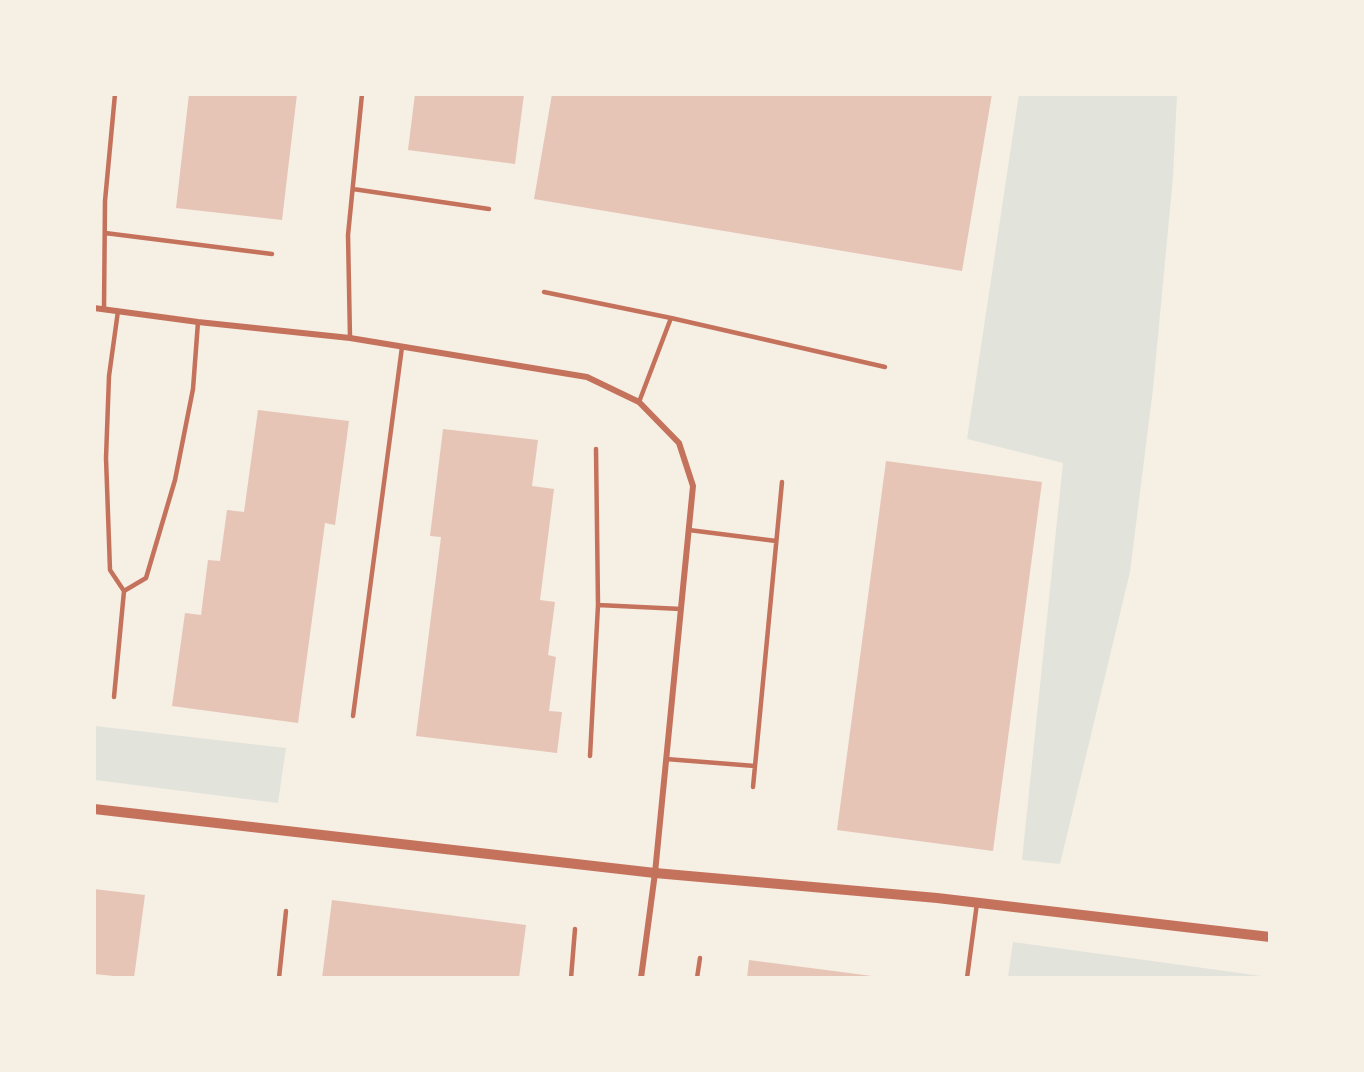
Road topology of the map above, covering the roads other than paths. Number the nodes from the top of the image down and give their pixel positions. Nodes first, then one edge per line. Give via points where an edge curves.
1 (115, 94) edge
2 (362, 94) edge
3 (353, 189) junction
4 (489, 209) dead end
5 (105, 233) junction
6 (272, 254) dead end
7 (544, 292) dead end
8 (94, 308) edge
9 (104, 309) junction
10 (118, 311) junction
11 (671, 318) junction
12 (198, 322) junction
13 (350, 338) junction
14 (402, 347) junction
15 (885, 367) dead end
16 (639, 402) junction
17 (596, 448) dead end
18 (782, 482) dead end
19 (689, 530) junction
20 (776, 541) junction
21 (124, 591) junction
22 (598, 605) junction
23 (681, 609) junction
24 (114, 697) dead end
25 (353, 716) dead end
26 (590, 756) dead end
27 (666, 759) junction
28 (755, 766) junction
29 (753, 787) dead end
30 (94, 809) edge
31 (655, 873) junction
32 (977, 902) junction
33 (286, 911) dead end
34 (575, 929) dead end
35 (1269, 937) edge
36 (700, 958) dead end
37 (279, 978) edge
38 (571, 978) edge
39 (641, 978) edge
40 (698, 978) edge
41 (967, 978) edge

1 - 5 lane
2 - 3 lane
3 - 4 lane
3 - 13 lane via 348,235
5 - 6 lane
5 - 9 lane
7 - 11 lane
8 - 9 street
9 - 10 street
10 - 12 street
10 - 21 lane via 109,376 106,458 110,570
11 - 15 lane
11 - 16 lane
12 - 13 street
12 - 21 lane via 193,389 175,480 146,578
13 - 14 street
14 - 16 street via 587,377
14 - 25 lane
16 - 19 street via 678,443 693,486
17 - 22 lane
18 - 20 lane
19 - 20 lane
19 - 23 street
20 - 28 lane
21 - 24 lane
22 - 23 lane
22 - 26 lane
23 - 27 street
27 - 28 lane
27 - 31 street
28 - 29 lane
30 - 31 street
31 - 32 street
31 - 39 street
32 - 35 street
32 - 41 lane
33 - 37 lane
34 - 38 lane
36 - 40 lane

